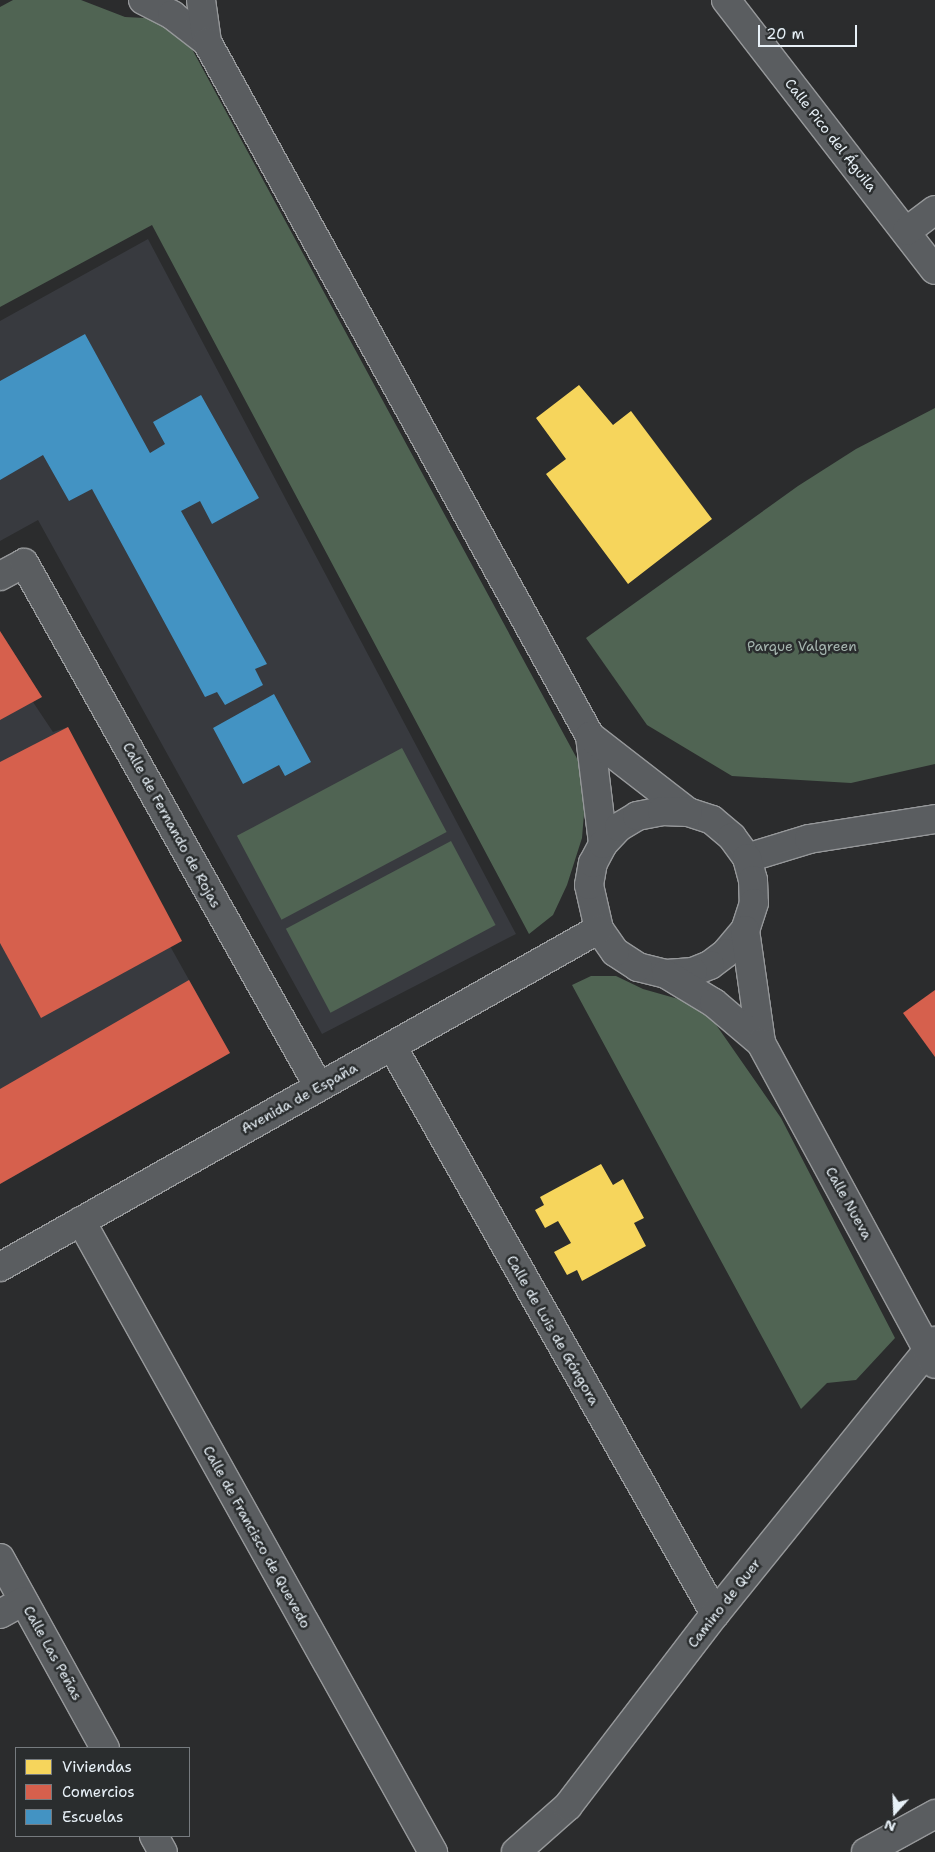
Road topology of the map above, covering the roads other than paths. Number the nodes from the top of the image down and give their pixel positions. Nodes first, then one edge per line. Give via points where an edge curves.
1 (143, 0) edge
2 (201, 0) edge
3 (726, 0) edge
4 (207, 42) junction
5 (935, 210) edge
6 (907, 231) junction
7 (935, 270) edge
8 (0, 576) edge
9 (590, 736) junction
10 (688, 812) junction
11 (935, 819) edge
12 (603, 844) junction
13 (747, 858) junction
14 (599, 929) junction
15 (745, 930) junction
16 (666, 974) junction
17 (761, 1043) junction
18 (392, 1046) junction
19 (319, 1087) junction
20 (81, 1221) junction
21 (0, 1267) edge
22 (933, 1352) edge
23 (0, 1558) edge
24 (24, 1601) junction
25 (0, 1614) edge
26 (715, 1614) junction
27 (104, 1747) edge
28 (935, 1814) edge
29 (155, 1837) edge
30 (163, 1852) edge
31 (433, 1852) edge
32 (516, 1852) edge
33 (866, 1852) edge

1 - 4 street via 172,15
2 - 4 street
3 - 6 street, Calle Pico del Águila
4 - 9 street
5 - 6 street
6 - 7 street, Calle Pico del Águila
8 - 19 street, Calle de Fernando de Rojas via 24,563
9 - 10 street
9 - 12 street
10 - 12 street via 662,811 638,816 619,827
10 - 13 street via 712,820 732,837
11 - 13 street via 809,839
12 - 14 street via 593,863 589,885
13 - 15 street via 753,880 754,903
14 - 16 street via 615,952 638,967
14 - 18 street, Avenida de España
15 - 16 street via 726,953 710,965 693,972
15 - 17 street, Calle Nueva
16 - 17 street, Calle Nueva via 714,1003
17 - 22 street, Calle Nueva
18 - 19 street, Avenida de España
18 - 26 street, Calle de Luis de Góngora
19 - 20 street, Avenida de España
20 - 21 street, Avenida de España
20 - 31 street, Calle de Francisco de Quevedo
22 - 26 street, Camino de Quer
23 - 24 street, Calle Las Peñas
24 - 25 street
24 - 27 street, Calle Las Peñas
26 - 32 street, Camino de Quer via 568,1806
28 - 33 street
29 - 30 street

